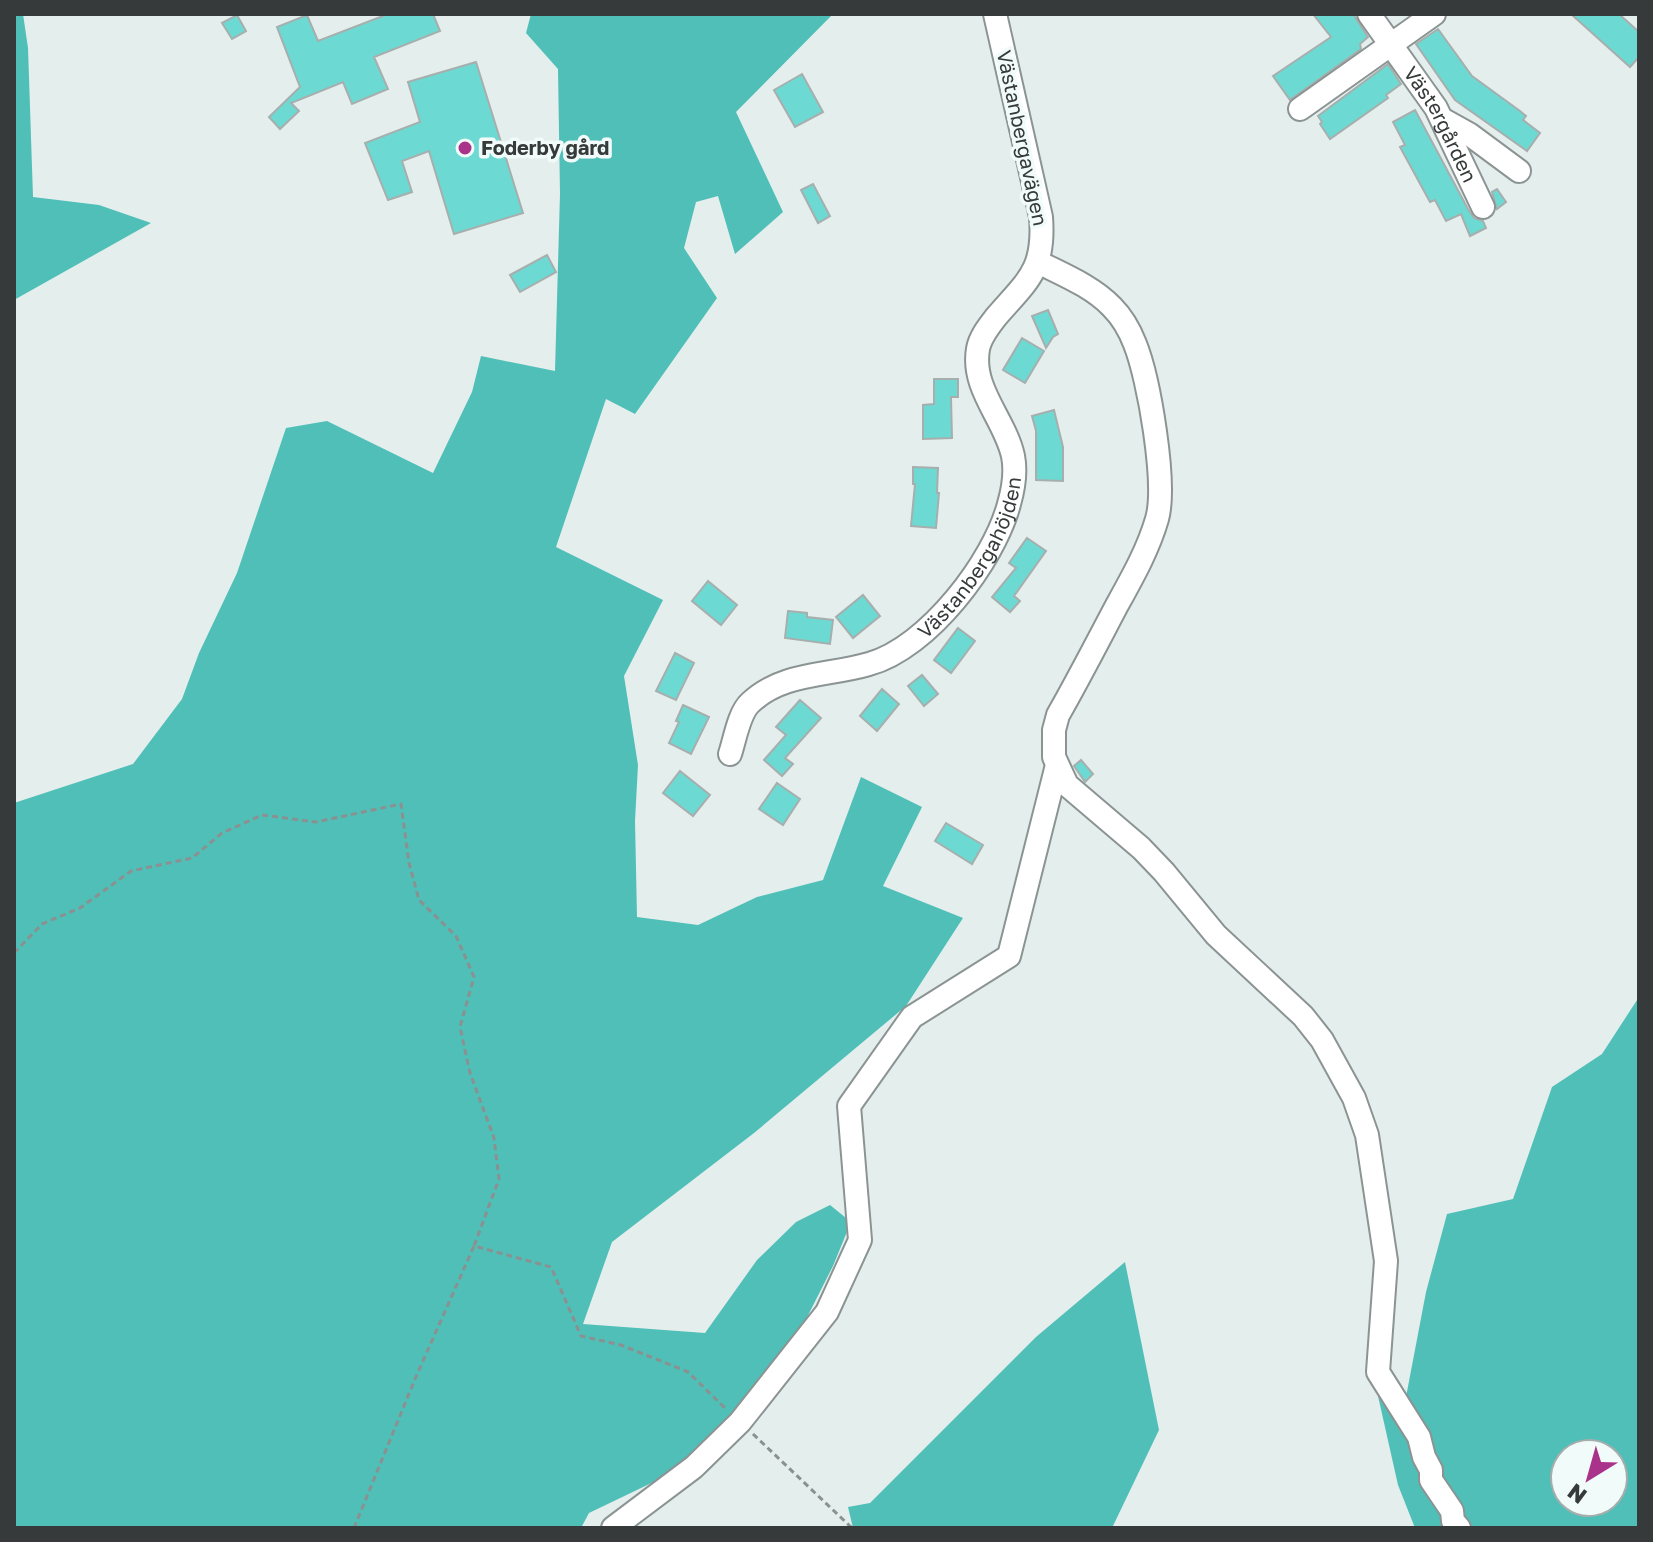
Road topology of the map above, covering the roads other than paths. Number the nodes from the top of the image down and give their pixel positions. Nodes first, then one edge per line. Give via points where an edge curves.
1 (995, 14) edge
2 (1369, 14) edge
3 (1434, 14) edge
4 (1391, 45) junction
5 (1300, 109) dead end
6 (1442, 119) junction
7 (1519, 171) dead end
8 (1483, 207) dead end
9 (1040, 263) junction
10 (730, 754) dead end
11 (1057, 765) junction
12 (613, 1528) edge
13 (1459, 1528) edge

1 - 9 street, Västanbergavägen via 1041,217
2 - 4 street, Västergården
3 - 4 street, Västergården
4 - 5 street, Västergården
4 - 6 street, Västergården
6 - 7 street
6 - 8 street, Västergården
9 - 10 street, Västanbergahöjden via 978,346 977,373 1014,458 1009,506 995,545 954,601 914,640 872,663 777,683 747,705
9 - 11 street via 1098,296 1125,324 1143,372 1161,497 1146,552 1058,715 1052,744
11 - 12 street via 1009,956 912,1017 849,1106 860,1240 827,1312 740,1422 694,1467
11 - 13 street via 1067,785 1141,848 1216,935 1303,1016 1354,1098 1367,1135 1385,1250 1378,1372 1419,1437 1431,1480

